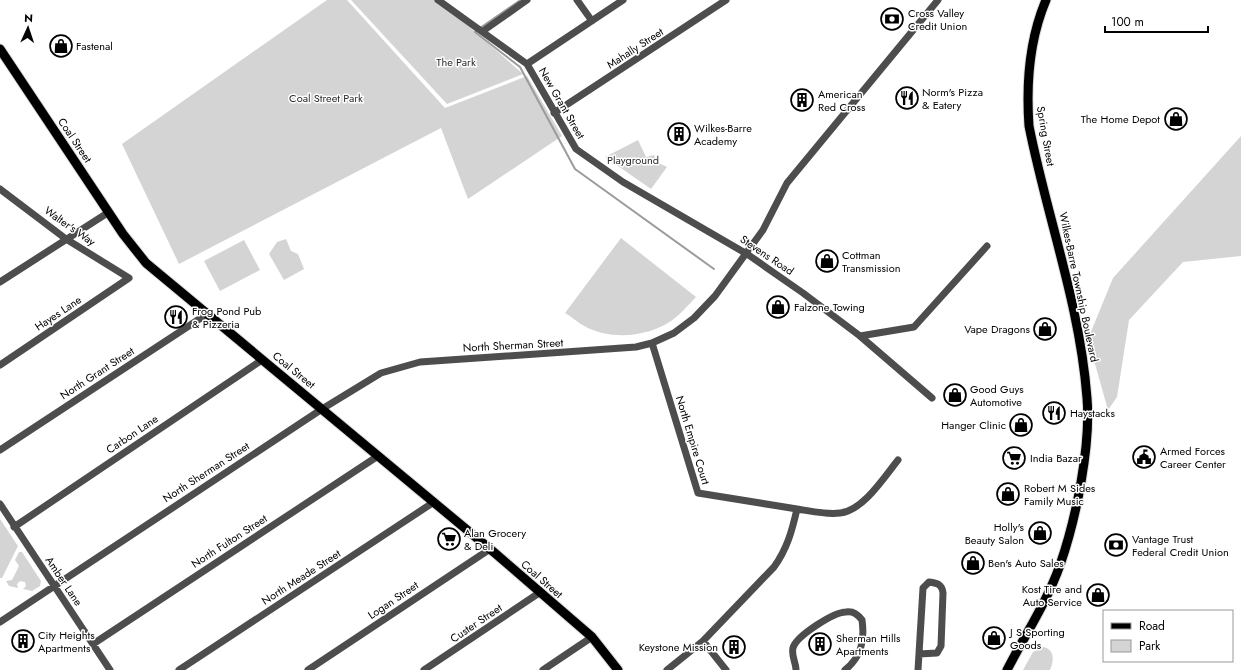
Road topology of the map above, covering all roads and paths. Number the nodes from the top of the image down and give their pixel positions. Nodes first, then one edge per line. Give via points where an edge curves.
1 (438, 0) edge
2 (527, 0) edge
3 (578, 0) edge
4 (623, 0) edge
5 (726, 0) edge
6 (938, 0) edge
7 (1046, 0) edge
8 (592, 21) junction
9 (483, 31) junction
10 (0, 49) edge
11 (527, 64) junction
12 (554, 113) junction
13 (576, 149) joint
14 (0, 189) edge
15 (3, 196) edge
16 (1049, 206) joint
17 (109, 212) junction
18 (66, 239) junction
19 (987, 246) dead end
20 (747, 254) junction
21 (129, 278) joint
22 (0, 282) edge
23 (207, 314) junction
24 (860, 336) junction
25 (652, 343) junction
26 (262, 360) junction
27 (0, 365) edge
28 (932, 398) dead end
29 (322, 409) junction
30 (0, 450) edge
31 (378, 456) junction
32 (898, 460) dead end
33 (434, 502) junction
34 (0, 504) edge
35 (797, 509) junction
36 (14, 527) junction
37 (490, 549) junction
38 (54, 586) junction
39 (539, 594) junction
40 (0, 622) edge
41 (592, 637) junction
42 (703, 641) junction
43 (93, 644) junction
44 (920, 654) junction
45 (110, 670) edge
46 (179, 670) edge
47 (308, 670) edge
48 (424, 670) edge
49 (543, 670) edge
50 (618, 670) edge
51 (667, 670) edge
52 (726, 670) edge
53 (796, 670) edge
54 (845, 670) edge
55 (918, 670) edge
56 (1007, 670) edge

1 - 9 street
2 - 9 street
3 - 8 street
4 - 8 street, New Grant Street
5 - 12 street, Mahally Street
6 - 20 street, North Sherman Street via 787,183 763,230
7 - 16 main road, Spring Street via 1035,32 1030,58 1027,102 1034,151
8 - 11 street, New Grant Street
9 - 11 street
10 - 17 main road, Coal Street
11 - 12 street, New Grant Street
12 - 13 street, New Grant Street
13 - 20 street, Stevens Road via 623,182
14 - 15 street, Walter's Way
15 - 18 street, Walter's Way
16 - 56 main road, Wilkes-Barre Township Boulevard via 1082,352 1087,400 1086,448 1060,564 1046,600
17 - 18 street
17 - 23 main road, Coal Street via 146,263
18 - 21 street, Walter's Way
18 - 22 street
19 - 24 street via 914,327
20 - 24 street, Stevens Road
20 - 25 street, North Sherman Street via 694,318 674,333
21 - 27 street, Hayes Lane
23 - 26 main road, Coal Street
23 - 30 street, North Grant Street
24 - 28 street, Stevens Road
25 - 29 street, North Sherman Street via 612,350 420,362 381,373
25 - 35 street, North Empire Court via 698,493
26 - 29 main road, Coal Street
26 - 36 street, Carbon Lane
29 - 31 main road, Coal Street
29 - 38 street, North Sherman Street
31 - 33 main road, Coal Street
31 - 43 street, North Fulton Street
32 - 35 street, North Empire Court via 868,497 841,514
33 - 37 main road, Coal Street
33 - 46 street, North Meade Street
34 - 36 street, Amber Lane
35 - 42 street via 784,554
36 - 38 street, Amber Lane
37 - 39 main road, Coal Street
37 - 47 street, Logan Street
38 - 40 street, North Sherman Street
38 - 43 street, Amber Lane
39 - 41 main road, Coal Street
39 - 48 street, Custer Street
41 - 49 street
41 - 50 main road, Coal Street
42 - 51 street
42 - 52 street
43 - 45 street, Amber Lane
44 - 44 street via 923,588 929,582 937,583 943,593 940,646 937,653
44 - 55 street
53 - 54 street via 793,654 796,641 839,613 853,612 862,620 863,644 857,657

